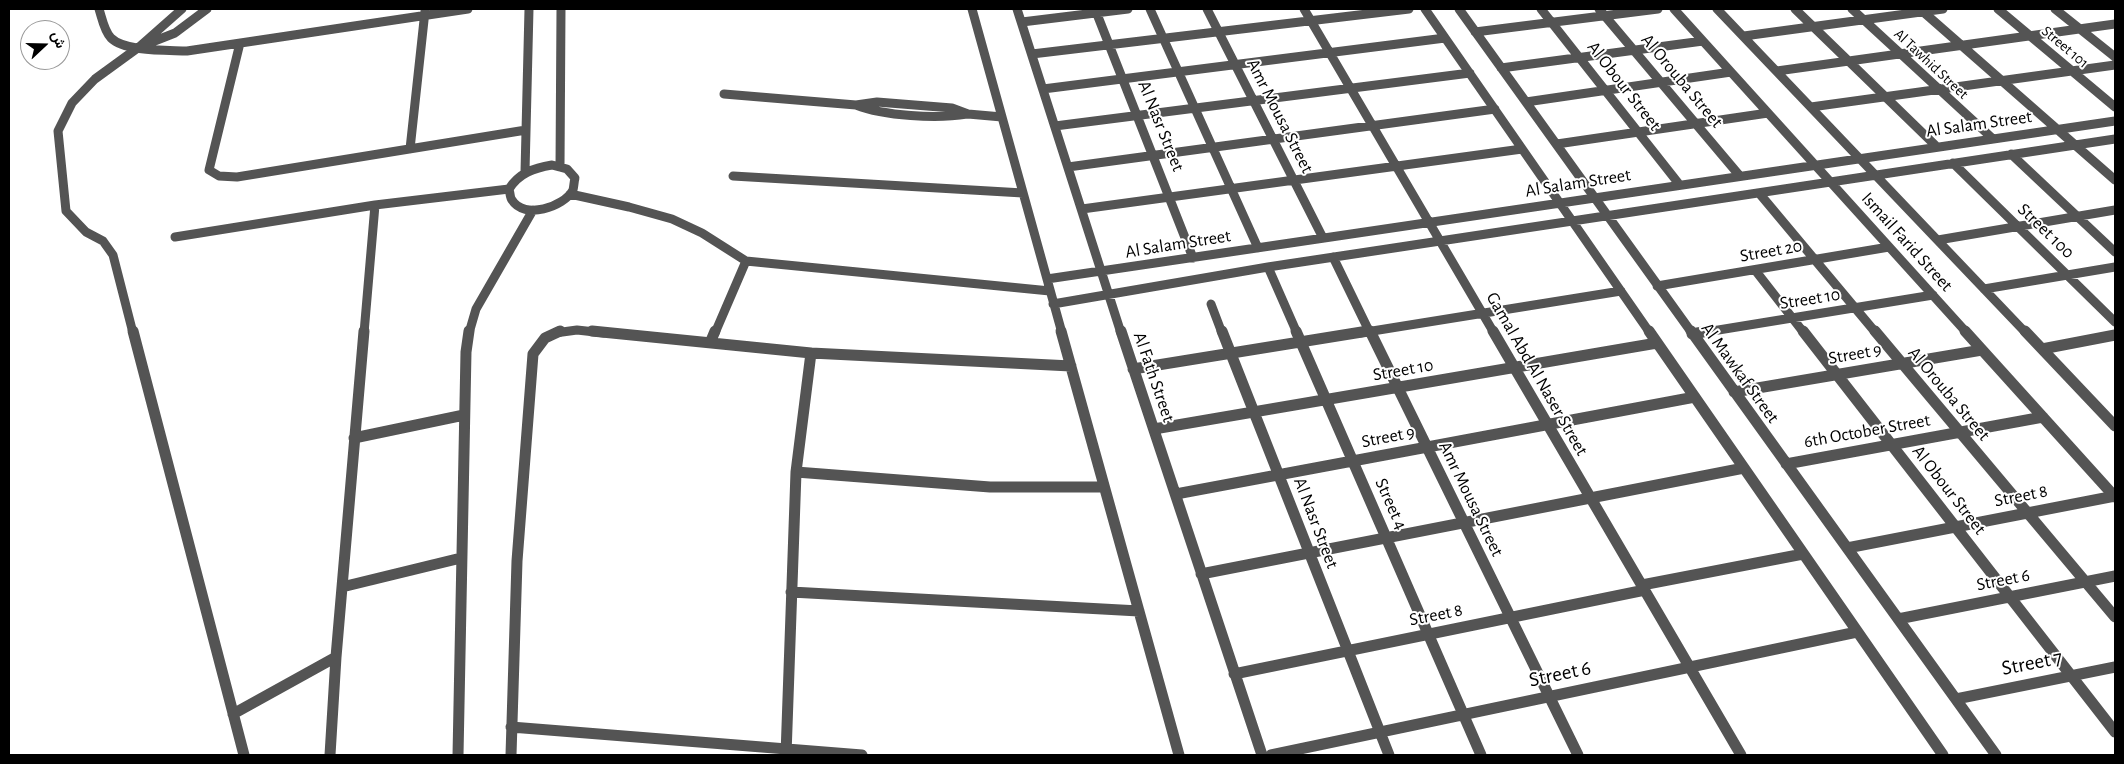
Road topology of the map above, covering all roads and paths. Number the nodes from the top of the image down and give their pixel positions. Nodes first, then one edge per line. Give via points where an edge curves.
1 (99, 9) edge
2 (182, 9) edge
3 (207, 9) edge
4 (468, 9) edge
5 (529, 9) edge
6 (561, 9) edge
7 (972, 9) edge
8 (1018, 9) edge
9 (1128, 9) edge
10 (1150, 9) edge
11 (1207, 9) edge
12 (1304, 9) edge
13 (1409, 9) edge
14 (1425, 9) edge
15 (1459, 9) edge
16 (1541, 9) edge
17 (1658, 9) edge
18 (1674, 9) edge
19 (1718, 9) edge
20 (1795, 9) edge
21 (1852, 9) edge
22 (1943, 9) edge
23 (1998, 9) edge
24 (2054, 9) edge
25 (1922, 10) edge
26 (1096, 11) edge
27 (425, 12) edge
28 (1602, 12) edge
29 (1311, 20) junction
30 (1864, 20) junction
31 (1022, 22) junction
32 (1552, 22) junction
33 (2115, 24) edge
34 (1814, 26) junction
35 (2080, 29) junction
36 (1219, 32) junction
37 (1475, 32) junction
38 (1744, 36) junction
39 (2030, 36) junction
40 (1163, 38) junction
41 (1446, 38) junction
42 (1703, 41) junction
43 (240, 44) junction
44 (1109, 45) junction
45 (1962, 46) junction
46 (138, 47) junction
47 (1634, 50) junction
48 (1330, 53) junction
49 (1032, 54) junction
50 (1901, 54) junction
51 (1580, 57) junction
52 (2115, 57) edge
53 (1849, 61) junction
54 (1235, 65) junction
55 (2115, 65) edge
56 (1501, 68) junction
57 (1777, 71) junction
58 (2072, 71) junction
59 (1178, 72) junction
60 (1731, 72) junction
61 (1470, 73) junction
62 (1123, 79) junction
63 (2002, 81) junction
64 (1661, 82) junction
65 (1351, 88) junction
66 (1043, 89) junction
67 (1938, 89) junction
68 (1606, 90) junction
69 (724, 94) dead end
70 (1885, 96) junction
71 (1253, 101) junction
72 (1526, 102) junction
73 (1811, 107) junction
74 (2115, 107) edge
75 (1195, 108) junction
76 (1495, 110) junction
77 (1768, 113) junction
78 (1138, 116) junction
79 (1002, 117) junction
80 (2115, 121) edge
81 (1696, 124) junction
82 (1055, 126) junction
83 (1373, 126) junction
84 (2057, 129) junction
85 (526, 130) junction
86 (1638, 132) junction
87 (1992, 138) junction
88 (1272, 139) junction
89 (2115, 139) edge
90 (1557, 144) junction
91 (2075, 145) junction
92 (1936, 146) junction
93 (1212, 147) junction
94 (410, 149) junction
95 (1522, 149) junction
96 (2011, 154) junction
97 (1154, 155) junction
98 (1859, 158) junction
99 (1953, 163) junction
100 (1814, 164) junction
101 (560, 166) junction
102 (1396, 166) junction
103 (1068, 167) junction
104 (525, 172) junction
105 (1740, 175) junction
106 (1876, 175) junction
107 (734, 176) dead end
108 (1293, 180) junction
109 (2115, 180) edge
110 (1830, 182) junction
111 (1679, 184) junction
112 (509, 189) junction
113 (1231, 189) junction
114 (1023, 192) junction
115 (1759, 193) junction
116 (570, 194) junction
117 (1170, 197) junction
118 (1593, 197) junction
119 (1560, 202) junction
120 (375, 205) junction
121 (1082, 209) junction
122 (533, 210) junction
123 (2115, 210) edge
124 (1606, 216) junction
125 (2076, 216) junction
126 (1572, 221) junction
127 (1430, 222) junction
128 (2018, 226) junction
129 (175, 236) dead end
130 (1322, 238) junction
131 (1938, 240) junction
132 (1440, 241) junction
133 (1889, 247) junction
134 (1258, 248) junction
135 (2115, 252) edge
136 (1193, 258) junction
137 (1333, 258) junction
138 (1815, 260) junction
139 (746, 261) junction
140 (1268, 267) junction
141 (2115, 267) edge
142 (1754, 270) junction
143 (1102, 272) junction
144 (2067, 275) junction
145 (1047, 279) junction
146 (1657, 286) junction
147 (1984, 289) junction
148 (1050, 291) junction
149 (1621, 291) junction
150 (1109, 295) junction
151 (1933, 295) junction
152 (1053, 304) junction
153 (1211, 304) dead end
154 (1855, 308) junction
155 (1482, 313) junction
156 (1792, 318) junction
157 (2115, 322) edge
158 (1370, 331) junction
159 (1692, 334) junction
160 (2115, 335) edge
161 (1301, 342) junction
162 (710, 343) junction
163 (1657, 343) junction
164 (2042, 349) junction
165 (1982, 350) junction
166 (811, 353) junction
167 (1231, 354) junction
168 (1902, 364) junction
169 (1071, 366) junction
170 (1514, 367) junction
171 (1133, 369) junction
172 (1836, 375) junction
173 (1397, 388) junction
174 (1734, 392) junction
175 (1695, 397) junction
176 (1326, 400) junction
177 (1254, 412) junction
178 (464, 415) junction
179 (2110, 415) edge
180 (2043, 417) junction
181 (1548, 424) junction
182 (2115, 426) edge
183 (1154, 429) junction
184 (1960, 432) junction
185 (354, 438) junction
186 (1891, 445) junction
187 (1426, 447) junction
188 (1353, 461) junction
189 (1786, 464) junction
190 (1744, 468) junction
191 (796, 472) junction
192 (1278, 475) junction
193 (1104, 486) junction
194 (1176, 494) junction
195 (2115, 496) edge
196 (1591, 498) junction
197 (2028, 512) junction
198 (1463, 523) junction
199 (1955, 527) junction
200 (1386, 538) junction
201 (1847, 548) junction
202 (1309, 553) junction
203 (1803, 554) junction
204 (461, 558) junction
205 (1201, 574) junction
206 (2115, 576) edge
207 (2086, 582) junction
208 (342, 588) junction
209 (1644, 588) junction
210 (791, 592) junction
211 (2010, 597) junction
212 (1140, 611) junction
213 (2115, 617) edge
214 (1510, 618) junction
215 (1898, 619) junction
216 (1857, 632) junction
217 (1429, 635) junction
218 (1348, 651) junction
219 (336, 657) junction
220 (1690, 667) junction
221 (2115, 667) edge
222 (1234, 674) junction
223 (2071, 676) junction
224 (1549, 697) junction
225 (1956, 699) junction
226 (233, 714) junction
227 (1464, 714) junction
228 (511, 727) junction
229 (1380, 732) junction
230 (2115, 732) edge
231 (786, 753) edge
232 (1737, 754) edge
233 (244, 755) edge
234 (330, 755) edge
235 (458, 755) edge
236 (511, 755) edge
237 (862, 755) edge
238 (1179, 755) edge
239 (1262, 755) edge
240 (1271, 755) edge
241 (1389, 755) edge
242 (1481, 755) edge
243 (1578, 755) edge
244 (1943, 755) edge
245 (1996, 755) edge

1 - 46 street via 110,37
2 - 46 street
3 - 46 street via 175,33
4 - 27 street
5 - 85 street
6 - 101 street
7 - 79 street
8 - 31 street, Al Fath Street
9 - 26 street
10 - 40 street
11 - 36 street, Amr Mousa Street
12 - 29 street, Gamal Abd Al Naser Street
13 - 29 street
14 - 41 street
15 - 37 street, Al Mawkaf Street
16 - 32 street, Al Obour Street
17 - 28 street
18 - 42 street, Ismail Farid Street
19 - 38 street, Ismail Farid Street
20 - 34 street
21 - 30 street, Al Tawhid Street
22 - 25 street
23 - 39 street, Street 101
24 - 35 street
25 - 30 street
25 - 45 street
26 - 31 street
26 - 44 street, Al Nasr Street
27 - 43 street
27 - 94 street
28 - 32 street
28 - 47 street, Al Orouba Street
29 - 36 street
29 - 48 street, Gamal Abd Al Naser Street
30 - 34 street
30 - 50 street, Al Tawhid Street
31 - 49 street, Al Fath Street
32 - 37 street
32 - 51 street, Al Obour Street
33 - 35 street
34 - 38 street
34 - 53 street
35 - 39 street
35 - 52 street
36 - 40 street
36 - 54 street, Amr Mousa Street
37 - 56 street, Al Mawkaf Street
38 - 57 street, Ismail Farid Street
39 - 45 street
39 - 58 street, Street 101
40 - 44 street
40 - 59 street
41 - 48 street
41 - 61 street
42 - 47 street
42 - 60 street, Ismail Farid Street
43 - 46 street via 187,51
43 - 94 street via 209,170 213,174 237,177
44 - 49 street
44 - 62 street, Al Nasr Street
45 - 50 street
45 - 63 street
46 - 226 street via 95,79 72,103 58,131 62,185 66,211 86,232 103,241 113,255
47 - 51 street
47 - 64 street, Al Orouba Street
48 - 54 street
48 - 65 street, Gamal Abd Al Naser Street
49 - 66 street, Al Fath Street
50 - 53 street
50 - 67 street, Al Tawhid Street
51 - 56 street
51 - 68 street, Al Obour Street
53 - 57 street
53 - 70 street
54 - 59 street
54 - 71 street, Amr Mousa Street
55 - 58 street
56 - 72 street, Al Mawkaf Street
57 - 73 street, Ismail Farid Street
58 - 63 street
58 - 74 street, Street 101
59 - 62 street
59 - 75 street
60 - 64 street
60 - 77 street, Ismail Farid Street
61 - 65 street
61 - 76 street
62 - 66 street
62 - 78 street, Al Nasr Street
63 - 67 street
63 - 84 street
64 - 68 street
64 - 81 street, Al Orouba Street
65 - 71 street
65 - 83 street, Gamal Abd Al Naser Street
66 - 82 street, Al Fath Street
67 - 70 street
67 - 87 street, Al Tawhid Street
68 - 72 street
68 - 86 street, Al Obour Street
69 - 79 street via 856,105 871,112 948,118 968,114
70 - 73 street
70 - 92 street
71 - 75 street
71 - 88 street, Amr Mousa Street
72 - 90 street, Al Mawkaf Street
73 - 98 street, Ismail Farid Street
75 - 78 street
75 - 93 street
76 - 83 street
76 - 95 street
77 - 81 street
77 - 100 street, Ismail Farid Street
78 - 82 street
78 - 97 street, Al Nasr Street
79 - 114 street
80 - 84 street, Al Salam Street
81 - 86 street
81 - 105 street, Al Orouba Street
82 - 103 street, Al Fath Street
83 - 88 street
83 - 102 street, Gamal Abd Al Naser Street
84 - 87 street, Al Salam Street
84 - 91 street
85 - 94 street
85 - 104 street
86 - 90 street
86 - 111 street, Al Obour Street
87 - 92 street, Al Salam Street
88 - 93 street
88 - 108 street, Amr Mousa Street
89 - 91 street, Al Salam Street
90 - 118 street, Al Mawkaf Street
91 - 96 street, Al Salam Street
91 - 109 street
92 - 98 street, Al Salam Street
93 - 97 street
93 - 113 street
95 - 102 street
95 - 119 street
96 - 99 street, Al Salam Street
96 - 125 street
97 - 103 street
97 - 117 street, Al Nasr Street
98 - 100 street, Al Salam Street
98 - 106 street, Ismail Farid Street
99 - 106 street, Al Salam Street
99 - 128 street, Street 100
100 - 105 street, Al Salam Street
100 - 110 street, Ismail Farid Street
101 - 104 street via 543,166
101 - 116 street via 575,178
102 - 108 street
102 - 127 street, Gamal Abd Al Naser Street
103 - 121 street, Al Fath Street
104 - 112 street
105 - 111 street, Al Salam Street
106 - 110 street, Al Salam Street
106 - 131 street, Ismail Farid Street
107 - 114 street
108 - 113 street
108 - 130 street, Amr Mousa Street
110 - 115 street, Al Salam Street
110 - 133 street, Ismail Farid Street
111 - 118 street, Al Salam Street
112 - 120 street
112 - 122 street via 513,204
113 - 117 street
113 - 134 street
114 - 145 street
115 - 124 street, Al Salam Street
115 - 138 street, Al Orouba Street
116 - 122 street via 558,204
116 - 139 street via 685,225 718,241
117 - 121 street
117 - 136 street, Al Nasr Street
118 - 119 street, Al Salam Street
118 - 124 street, Al Mawkaf Street
119 - 126 street
119 - 127 street, Al Salam Street
120 - 129 street
120 - 185 street
121 - 143 street, Al Fath Street
122 - 178 street via 476,309 469,329
123 - 125 street
124 - 126 street, Al Salam Street
124 - 146 street, Al Mawkaf Street
125 - 128 street
125 - 135 street
126 - 132 street, Al Salam Street
126 - 149 street
127 - 130 street, Al Salam Street
127 - 132 street, Gamal Abd Al Naser Street
128 - 131 street
128 - 144 street, Street 100
130 - 134 street, Al Salam Street
131 - 147 street, Ismail Farid Street
132 - 137 street, Al Salam Street
132 - 155 street, Gamal Abd Al Naser Street
133 - 138 street, Street 20
133 - 151 street, Ismail Farid Street
134 - 136 street, Al Salam Street
136 - 143 street, Al Salam Street
137 - 140 street, Al Salam Street
137 - 158 street, Amr Mousa Street
138 - 142 street, Street 20
138 - 154 street, Al Orouba Street
139 - 148 street
139 - 162 street
140 - 150 street, Al Salam Street
140 - 161 street, Street 4
141 - 144 street
142 - 146 street, Street 20
142 - 156 street, Al Obour Street
143 - 145 street, Al Salam Street
143 - 150 street, Al Fath Street
144 - 147 street
144 - 157 street, Street 100
145 - 148 street
146 - 159 street, Al Mawkaf Street
147 - 164 street, Ismail Farid Street
148 - 152 street
149 - 155 street
149 - 163 street
150 - 152 street, Al Salam Street
150 - 171 street, Al Fath Street
151 - 154 street, Street 10
151 - 165 street, Ismail Farid Street
152 - 169 street
153 - 167 street, Al Nasr Street
154 - 156 street, Street 10
154 - 168 street, Al Orouba Street
155 - 158 street
155 - 170 street, Gamal Abd Al Naser Street
156 - 159 street, Street 10
156 - 172 street, Al Obour Street
158 - 161 street
158 - 173 street, Amr Mousa Street
159 - 174 street, Al Mawkaf Street
160 - 164 street
161 - 167 street
161 - 176 street, Street 4
162 - 166 street
162 - 228 street via 577,330 562,330 539,342 533,354 517,560
163 - 170 street, Street 10
163 - 175 street
164 - 179 street, Ismail Farid Street
165 - 168 street, Street 9
165 - 180 street, Ismail Farid Street
166 - 169 street
166 - 191 street
167 - 171 street
167 - 177 street, Al Nasr Street
168 - 172 street, Street 9
168 - 184 street, Al Orouba Street
169 - 193 street
170 - 173 street, Street 10
170 - 181 street, Gamal Abd Al Naser Street
171 - 183 street, Al Fath Street
172 - 174 street, Street 9
172 - 186 street, Al Obour Street
173 - 176 street, Street 10
173 - 187 street, Amr Mousa Street
174 - 189 street, Al Mawkaf Street
175 - 181 street, Street 9
175 - 190 street
176 - 177 street, Street 10
176 - 188 street, Street 4
177 - 183 street, Street 10
177 - 192 street, Al Nasr Street
178 - 185 street
178 - 204 street
179 - 182 street, Ismail Farid Street
180 - 184 street, 6th October Street
180 - 195 street, Ismail Farid Street
181 - 187 street, Street 9
181 - 196 street, Gamal Abd Al Naser Street
183 - 194 street, Al Fath Street
184 - 186 street, 6th October Street
184 - 197 street, Al Orouba Street
185 - 208 street
186 - 189 street, 6th October Street
186 - 199 street, Al Obour Street
187 - 188 street, Street 9
187 - 198 street, Amr Mousa Street
188 - 192 street, Street 9
188 - 200 street, Street 4
189 - 201 street, Al Mawkaf Street
190 - 196 street
190 - 203 street
191 - 193 street via 990,487
191 - 210 street
192 - 194 street, Street 9
192 - 202 street, Al Nasr Street
193 - 212 street
194 - 205 street, Al Fath Street
195 - 197 street, Street 8
196 - 198 street
196 - 209 street, Gamal Abd Al Naser Street
197 - 199 street, Street 8
197 - 207 street, Al Orouba Street
198 - 200 street
198 - 214 street, Amr Mousa Street
199 - 201 street, Street 8
199 - 211 street, Al Obour Street
200 - 202 street
200 - 217 street, Street 4
201 - 215 street, Al Mawkaf Street
202 - 205 street
202 - 218 street, Al Nasr Street
203 - 209 street, Street 8
203 - 216 street
204 - 208 street
204 - 235 street
205 - 222 street, Al Fath Street
206 - 207 street, Street 6
207 - 211 street, Street 6
207 - 213 street, Al Orouba Street
208 - 219 street
209 - 214 street, Street 8
209 - 220 street, Gamal Abd Al Naser Street
210 - 212 street
210 - 231 street
211 - 215 street, Street 6
211 - 223 street, Al Obour Street
212 - 238 street
214 - 217 street, Street 8
214 - 224 street, Amr Mousa Street
215 - 225 street, Al Mawkaf Street
216 - 220 street, Street 6
216 - 244 street
217 - 218 street, Street 8
217 - 227 street, Street 4
218 - 222 street, Street 8
218 - 229 street, Al Nasr Street
219 - 226 street
219 - 234 street
220 - 224 street, Street 6
220 - 232 street, Gamal Abd Al Naser Street
221 - 223 street, Street 7
222 - 239 street, Al Fath Street
223 - 225 street, Street 7
223 - 230 street, Al Obour Street
224 - 227 street, Street 6
224 - 243 street, Amr Mousa Street
225 - 245 street, Al Mawkaf Street
226 - 233 street
227 - 229 street, Street 6
227 - 242 street, Street 4
228 - 231 street
228 - 236 street
229 - 240 street, Street 6
229 - 241 street, Al Nasr Street
231 - 237 street

